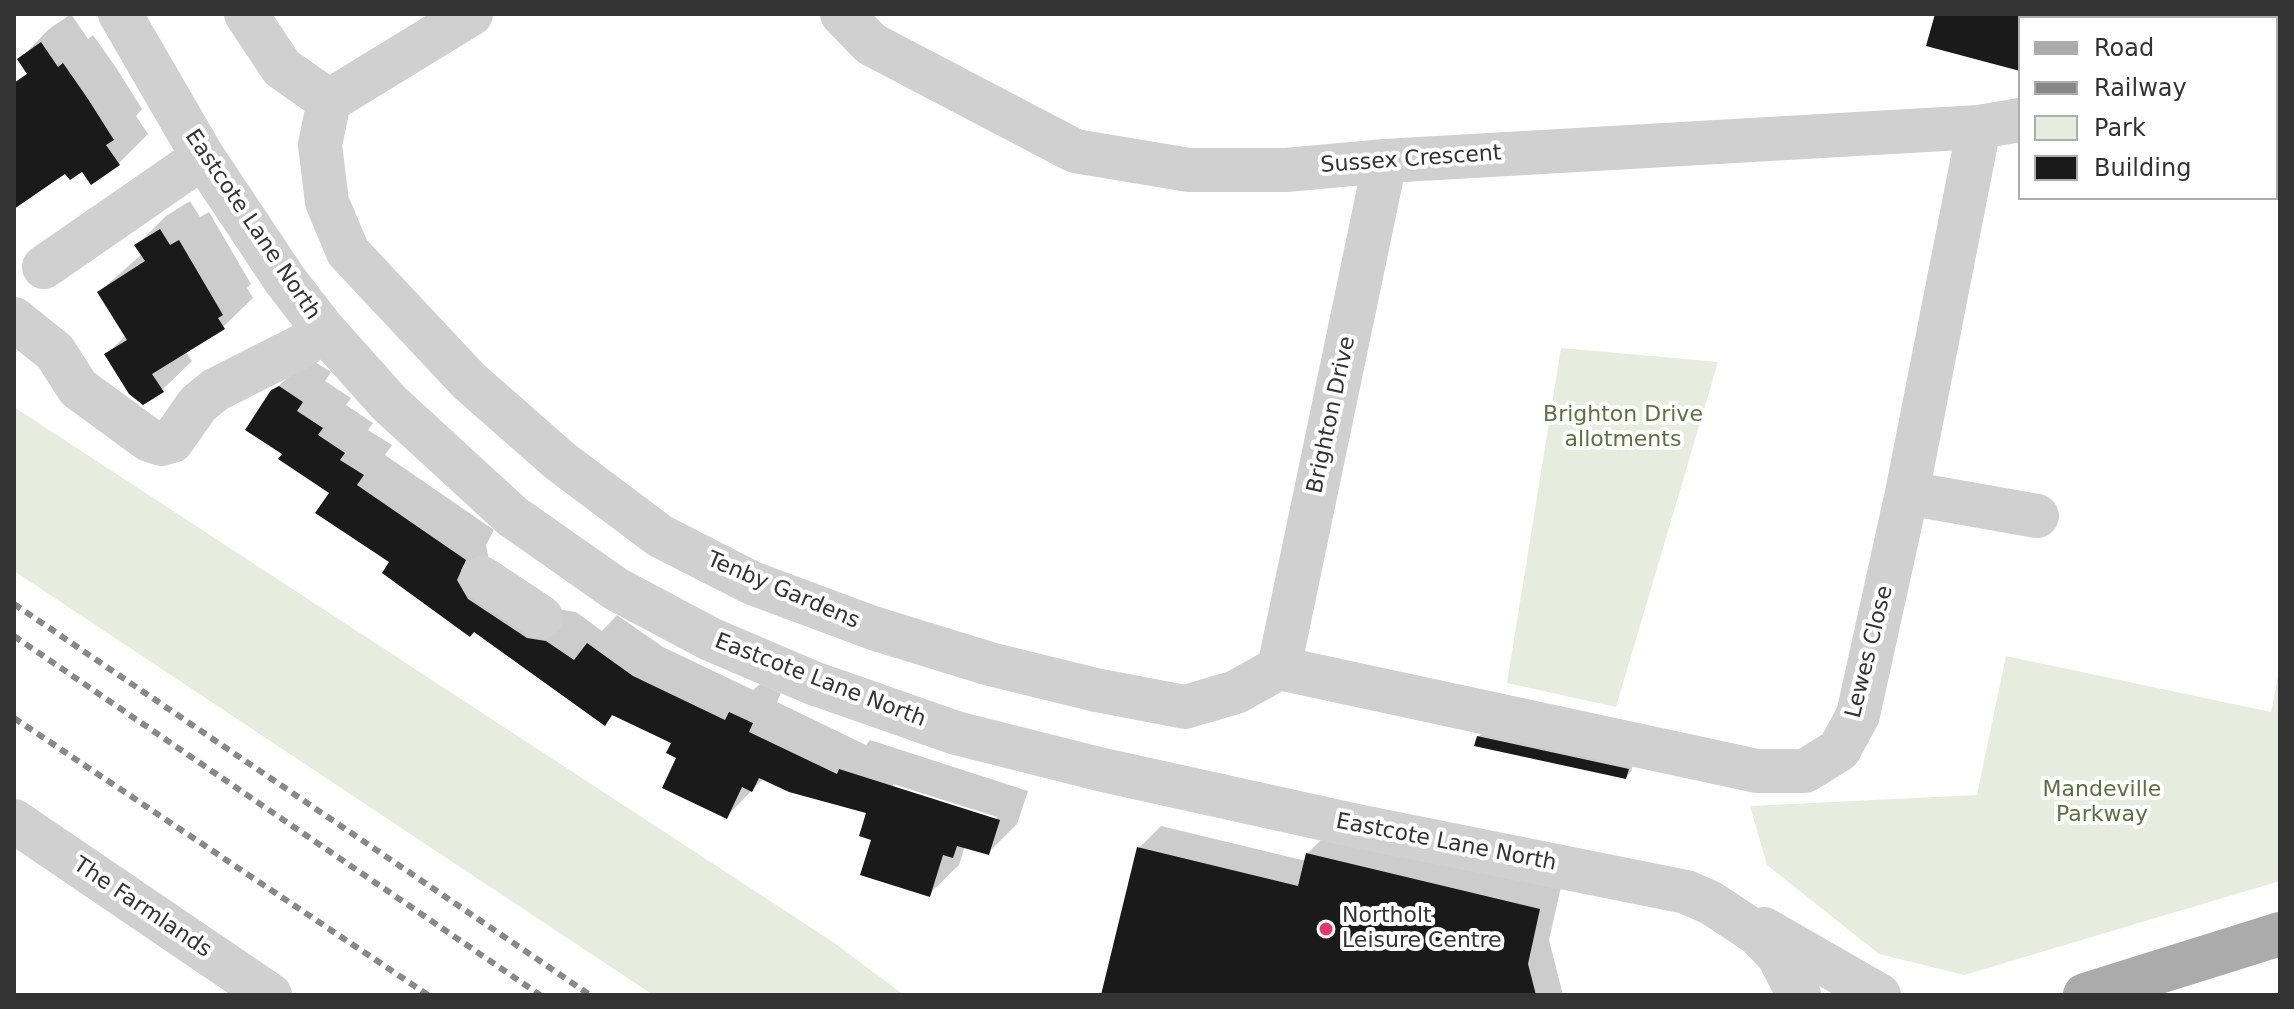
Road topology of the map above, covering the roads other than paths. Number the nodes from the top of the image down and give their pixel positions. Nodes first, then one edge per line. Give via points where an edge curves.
1 (120, 14) edge
2 (246, 14) edge
3 (471, 14) edge
4 (842, 14) edge
5 (329, 101) junction
6 (1999, 123) edge
7 (203, 157) junction
8 (1385, 161) junction
9 (44, 267) dead end
10 (14, 319) edge
11 (322, 328) junction
12 (1907, 493) junction
13 (2037, 516) dead end
14 (548, 542) junction
15 (511, 598) dead end
16 (1279, 668) junction
17 (14, 821) edge
18 (1732, 916) junction
19 (2280, 934) edge
20 (1792, 944) junction
21 (270, 995) edge
22 (1799, 995) edge
23 (1840, 995) edge
24 (1879, 995) edge
25 (2085, 995) edge

1 - 7 street, Eastcote Lane North
2 - 5 street via 282,68
3 - 5 street
4 - 8 street, Sussex Crescent via 871,44 1075,151 1189,170 1286,170
5 - 16 street, Tenby Gardens via 320,145 327,202 348,252 469,381 560,461 660,536 752,583 873,628 1096,690 1185,707 1236,692
6 - 8 street, Sussex Crescent
6 - 12 street, Lewes Close
7 - 9 street
7 - 11 street, Eastcote Lane North
8 - 16 street, Brighton Drive
10 - 11 street via 55,352 78,388 161,444 172,441 215,390 304,345
11 - 14 street, Eastcote Lane North via 389,403 512,516
12 - 13 street
12 - 16 street, Lewes Close via 1858,715 1839,750 1805,771 1757,771
14 - 15 street
14 - 18 street, Eastcote Lane North via 616,589 710,639 813,683 956,733 1357,826 1661,885
17 - 21 street, The Farmlands
18 - 20 street, Eastcote Lane North
18 - 22 street, Eastcote Lane North via 1778,955
19 - 25 main road
20 - 23 street, Eastcote Lane North
20 - 24 street, Eastcote Lane North

